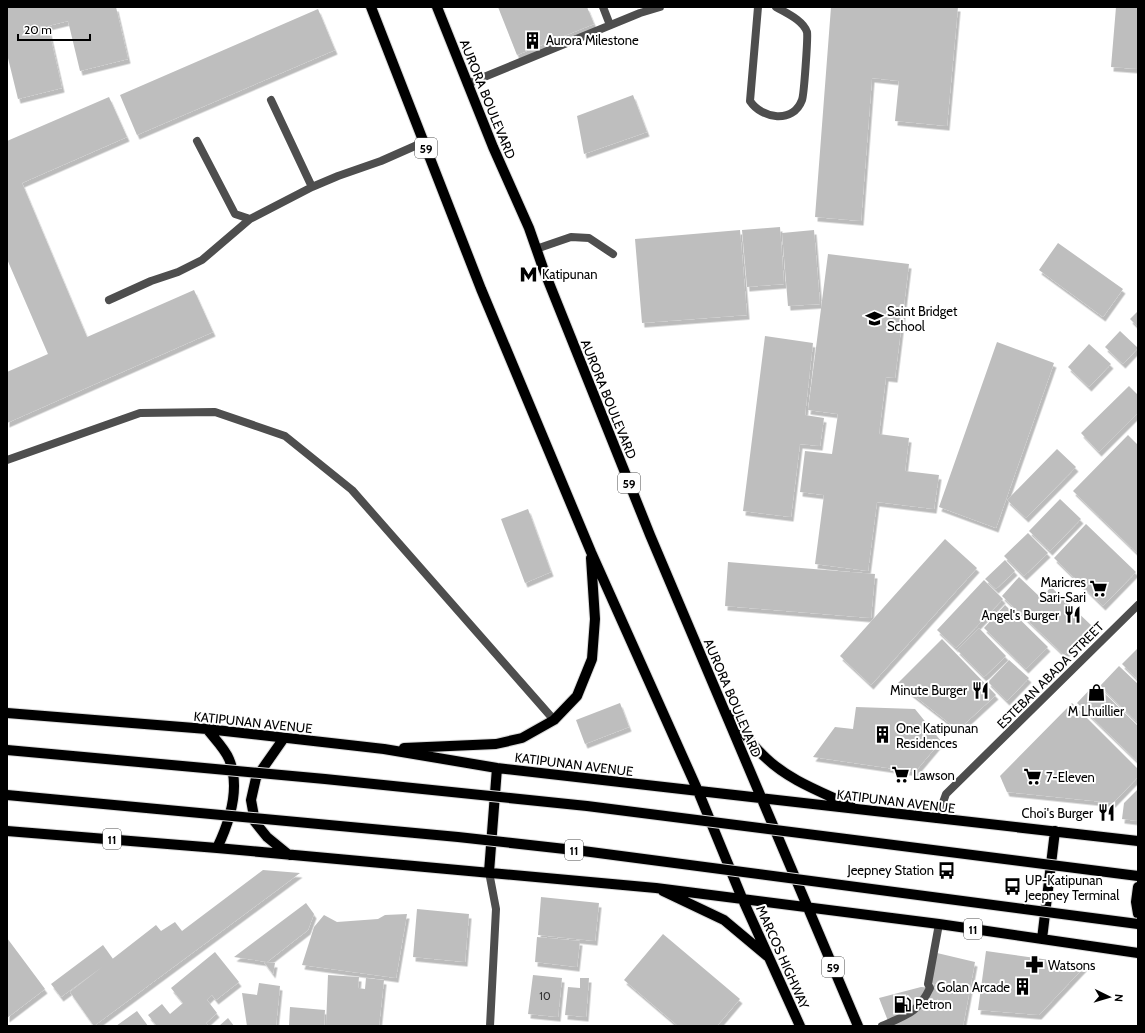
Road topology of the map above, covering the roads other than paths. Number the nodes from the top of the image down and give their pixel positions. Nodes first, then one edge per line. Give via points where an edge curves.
1 (371, 7) edge
2 (437, 7) edge
3 (603, 7) edge
4 (660, 7) edge
5 (758, 7) edge
6 (776, 7) edge
7 (638, 10) edge
8 (610, 25) junction
9 (467, 84) junction
10 (271, 100) dead end
11 (197, 141) dead end
12 (424, 142) junction
13 (312, 187) junction
14 (250, 219) junction
15 (536, 249) junction
16 (613, 254) dead end
17 (109, 300) dead end
18 (7, 460) edge
19 (591, 552) junction
20 (1138, 605) edge
21 (719, 697) junction
22 (7, 713) edge
23 (554, 720) junction
24 (207, 729) junction
25 (284, 738) junction
26 (384, 749) junction
27 (7, 750) edge
28 (498, 768) junction
29 (698, 791) junction
30 (7, 795) edge
31 (762, 799) junction
32 (861, 810) junction
33 (937, 819) junction
34 (7, 831) edge
35 (1055, 831) junction
36 (1138, 841) edge
37 (217, 848) junction
38 (290, 855) junction
39 (489, 872) junction
40 (1138, 876) edge
41 (1138, 887) edge
42 (656, 888) junction
43 (742, 898) junction
44 (807, 907) junction
45 (1138, 914) edge
46 (939, 924) junction
47 (1138, 924) edge
48 (1042, 939) junction
49 (1138, 953) edge
50 (770, 958) junction
51 (490, 1026) edge
52 (800, 1026) edge
53 (858, 1026) edge
54 (882, 1026) edge

1 - 12 main road, 59
2 - 9 main road, AURORA BOULEVARD / 59
3 - 8 street
4 - 7 street
5 - 6 street via 750,101 761,113 777,117 793,112 803,99 807,32 801,22
7 - 8 street
8 - 9 street
9 - 15 main road, AURORA BOULEVARD / 59
10 - 13 street
11 - 14 street via 235,214
12 - 13 street
12 - 19 main road, 59 via 481,289
13 - 14 street
14 - 17 street via 202,260
15 - 16 street via 572,237 589,238
15 - 21 main road, AURORA BOULEVARD / 59 via 650,535
18 - 23 street via 140,413 215,412 285,436 352,490
19 - 23 main road via 595,619 592,659 577,696
19 - 29 main road, 59
20 - 33 street, ESTEBAN ABADA STREET via 946,794
21 - 31 main road, AURORA BOULEVARD / 59
21 - 32 main road via 748,739 771,762 802,783
22 - 24 main road, KATIPUNAN AVENUE
23 - 26 main road via 522,738 496,744
24 - 25 main road, KATIPUNAN AVENUE
24 - 37 main road via 229,758 233,776 234,795 231,813
25 - 26 main road, KATIPUNAN AVENUE
25 - 38 main road via 256,778 251,800 255,822 267,837
26 - 28 main road, KATIPUNAN AVENUE
27 - 40 main road, bridge via 580,805
28 - 29 main road, KATIPUNAN AVENUE
28 - 39 main road
29 - 31 main road, KATIPUNAN AVENUE
29 - 43 main road, 59
30 - 47 main road, 11, bridge via 584,851
31 - 32 main road, KATIPUNAN AVENUE
31 - 44 main road, 59
32 - 33 main road, KATIPUNAN AVENUE
33 - 35 main road, KATIPUNAN AVENUE
34 - 37 main road, 11
35 - 36 main road, KATIPUNAN AVENUE
35 - 48 main road
37 - 38 main road, 11
38 - 39 main road, 11
39 - 42 main road, 11
39 - 51 street via 496,909
41 - 45 main road
42 - 43 main road, 11
42 - 50 main road via 724,920
43 - 44 main road, 11
43 - 50 main road, MARCOS HIGHWAY / 59
44 - 46 main road, 11
44 - 53 main road, 59
46 - 48 main road, 11
46 - 54 street via 928,984 930,988 922,1003 909,1014
48 - 49 main road, 11
50 - 52 main road, MARCOS HIGHWAY / 59

